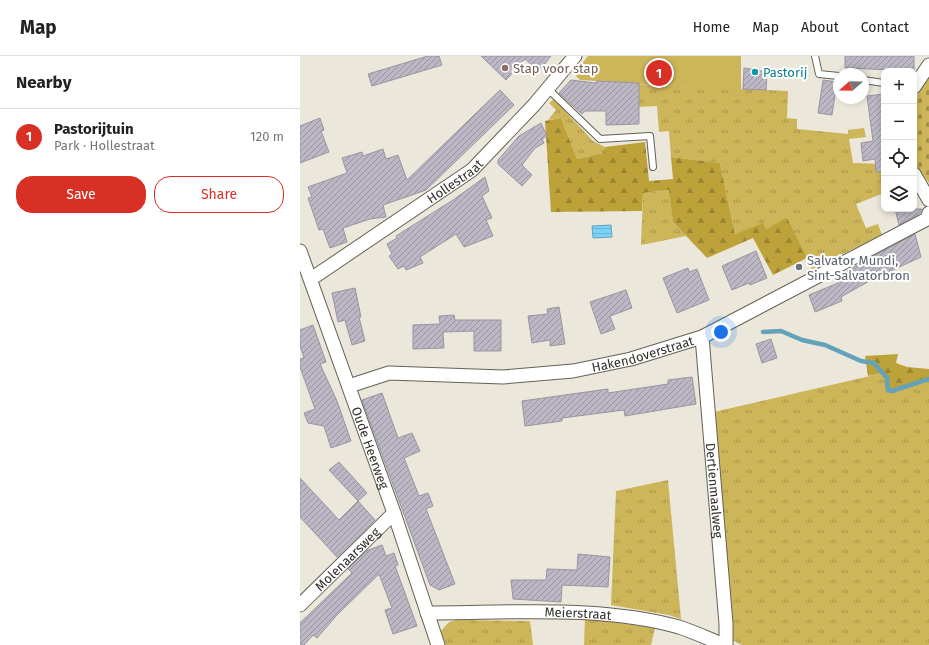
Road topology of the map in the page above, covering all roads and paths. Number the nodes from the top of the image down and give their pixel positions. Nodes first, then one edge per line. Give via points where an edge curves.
1 (575, 56) edge
2 (815, 56) edge
3 (929, 65) edge
4 (833, 75) edge
5 (869, 81) edge
6 (881, 83) edge
7 (917, 83) edge
8 (548, 88) junction
9 (653, 167) dead end
10 (915, 176) edge
11 (929, 200) edge
12 (929, 213) edge
13 (300, 251) edge
14 (311, 279) junction
15 (702, 337) junction
16 (349, 386) junction
17 (394, 512) junction
18 (300, 604) edge
19 (427, 613) junction
20 (438, 645) edge
21 (725, 645) edge

1 - 8 street, Hollestraat
2 - 4 lane via 819,74
3 - 7 street
5 - 6 lane
8 - 9 lane via 600,139 650,136
8 - 14 street, Hollestraat via 472,170
10 - 11 street
12 - 15 street, Hakendoverstraat via 927,219
13 - 14 street, Oude Heerweg
14 - 16 street, Oude Heerweg
15 - 16 street, Hakendoverstraat via 631,359 573,371 502,376 389,373
15 - 21 street, Dertienmaalweg via 726,624
16 - 17 street, Oude Heerweg
17 - 18 street, Molenaarsweg
17 - 19 street, Oude Heerweg
19 - 20 street, Oude Heerweg
19 - 21 street, Meierstraat via 618,615 680,628

